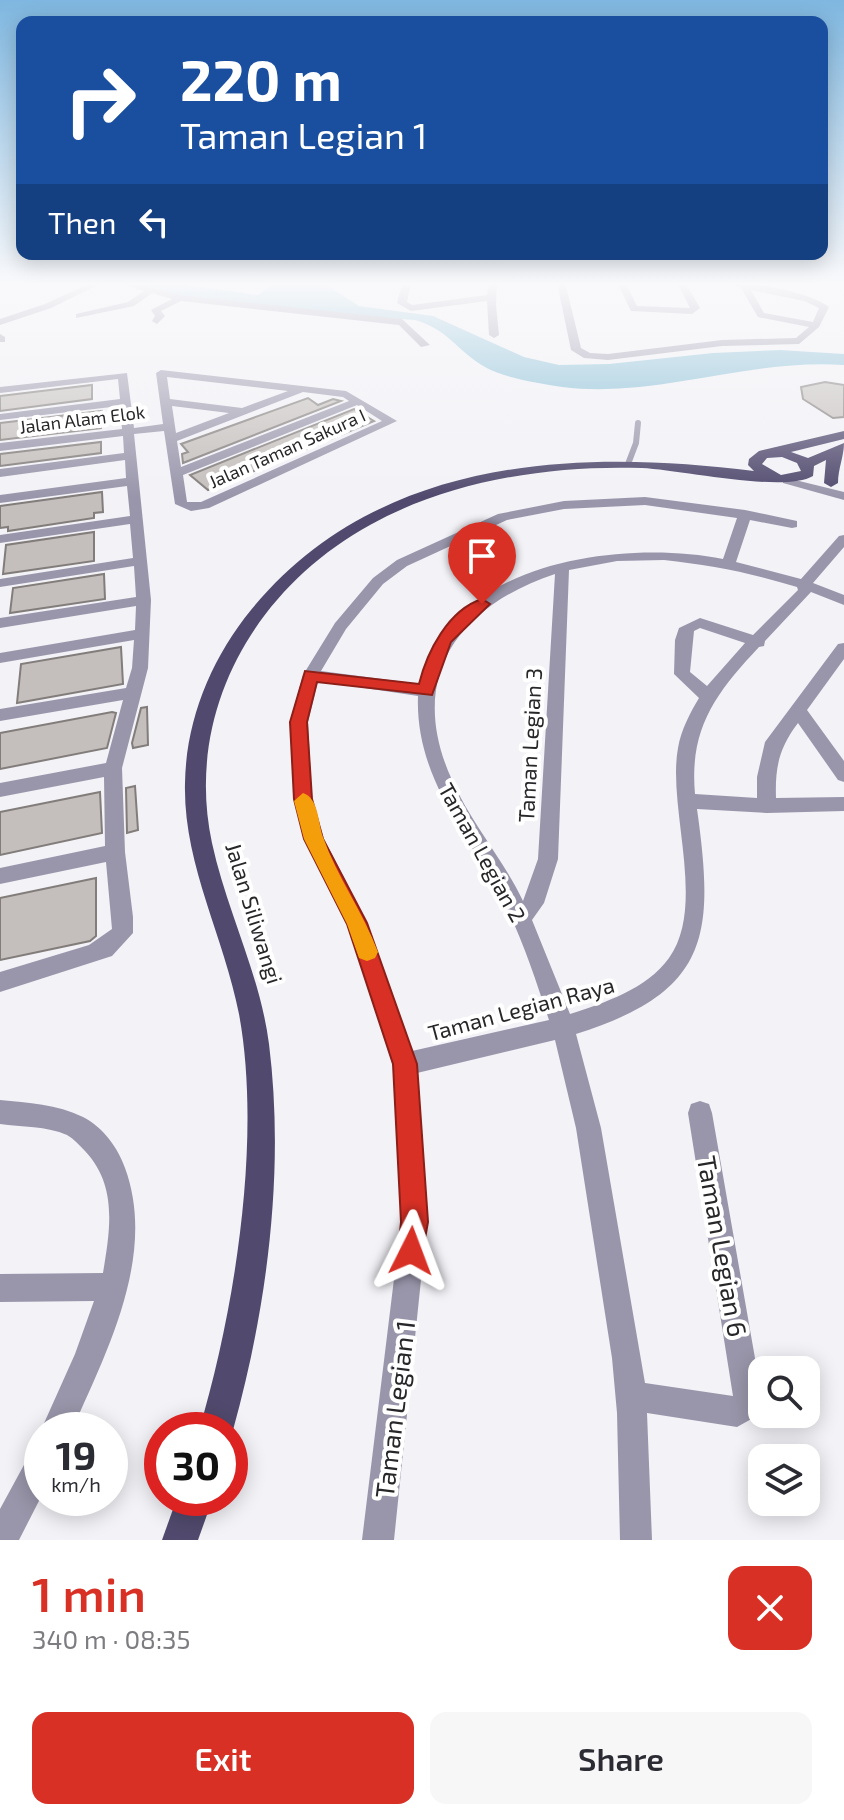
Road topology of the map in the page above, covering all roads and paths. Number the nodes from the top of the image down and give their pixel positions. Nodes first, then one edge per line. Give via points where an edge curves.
1 (584, 354) edge
2 (634, 354) edge
3 (303, 389) junction
4 (0, 390) edge
5 (358, 401) junction
6 (125, 402) junction
7 (164, 402) junction
8 (248, 412) junction
9 (0, 417) edge
10 (638, 423) dead end
11 (129, 431) junction
12 (170, 433) junction
13 (843, 444) edge
14 (0, 447) edge
15 (769, 453) junction
16 (131, 456) junction
17 (754, 462) junction
18 (628, 464) junction
19 (808, 467) junction
20 (689, 468) junction
21 (0, 473) edge
22 (177, 473) junction
23 (780, 479) junction
24 (134, 481) junction
25 (831, 483) junction
26 (844, 496) edge
27 (0, 499) edge
28 (745, 514) junction
29 (137, 519) junction
30 (792, 524) dead end
31 (0, 539) edge
32 (844, 539) edge
33 (840, 554) edge
34 (140, 561) junction
35 (728, 564) junction
36 (562, 567) junction
37 (0, 583) edge
38 (809, 587) junction
39 (144, 600) junction
40 (844, 600) edge
41 (0, 623) edge
42 (141, 634) junction
43 (758, 642) junction
44 (844, 648) edge
45 (0, 658) edge
46 (311, 675) junction
47 (426, 691) junction
48 (133, 693) junction
49 (708, 696) junction
50 (797, 709) junction
51 (0, 715) edge
52 (113, 768) junction
53 (844, 775) edge
54 (0, 790) edge
55 (687, 801) junction
56 (844, 804) edge
57 (767, 806) junction
58 (115, 852) junction
59 (0, 876) edge
60 (522, 917) junction
61 (0, 982) edge
62 (562, 1026) junction
63 (405, 1064) junction
64 (0, 1112) edge
65 (700, 1113) dead end
66 (113, 1287) junction
67 (0, 1288) edge
68 (631, 1396) junction
69 (64, 1412) edge
70 (220, 1412) edge
71 (24, 1497) edge
72 (189, 1516) edge
73 (1, 1540) edge
74 (180, 1540) edge
75 (378, 1540) edge
76 (636, 1540) edge

1 - 2 street
3 - 5 street via 346,394
3 - 7 street via 161,373
3 - 8 street, Jalan Alam Elok
4 - 6 street via 123,375
5 - 22 street
5 - 22 street, Jalan Taman Sakura I via 389,418 389,423 200,506 181,504
6 - 9 street
6 - 11 street
7 - 8 street
7 - 12 street
8 - 12 street, Jalan Alam Elok
10 - 18 lane
11 - 12 street, Jalan Alam Elok
11 - 14 street, Jalan Alam Elok
11 - 16 street
12 - 22 street
13 - 15 main road
13 - 19 main road
13 - 25 main road via 832,461
15 - 17 main road
15 - 19 main road via 790,455
16 - 21 street
16 - 24 street
17 - 20 main road, Jalan Siliwangi
17 - 23 main road via 757,469
18 - 20 main road, Jalan Siliwangi
18 - 70 main road, Jalan Siliwangi via 536,469 466,482 418,497 352,528 287,577 257,611 208,697 197,741 198,832 252,1014 260,1088 255,1235 245,1308
19 - 23 main road via 805,476
19 - 25 street
20 - 23 main road, Jalan Siliwangi
23 - 26 street
24 - 27 street
24 - 29 street
25 - 26 street
28 - 30 street, Taman Legian 1
28 - 35 street
28 - 46 street, Taman Legian 1 via 664,503 593,503 523,512 472,528 378,581 340,626
29 - 31 street
29 - 34 street
32 - 33 street
33 - 38 street, Taman Legian Raya
34 - 37 street
34 - 39 street
35 - 36 street, Taman Legian 2 via 638,557
35 - 38 street, Taman Legian 2
36 - 47 street, Taman Legian 2 via 507,587 460,622 444,640
36 - 60 street, Taman Legian 3 via 548,859 534,903
38 - 40 street, Taman Legian 2
38 - 43 street, Taman Legian Raya
39 - 41 street
39 - 42 street
42 - 45 street
42 - 48 street
43 - 49 street, Taman Legian Raya
43 - 49 street via 700,623 687,628 682,674
44 - 50 street
46 - 47 street
46 - 63 street, Taman Legian 1 via 299,722 303,799 314,839 357,923
47 - 60 street, Taman Legian 2 via 441,777
48 - 51 street
48 - 52 street
49 - 55 street, Taman Legian Raya via 685,749
50 - 53 street
50 - 57 street via 768,758
52 - 54 street
52 - 58 street
55 - 57 street
55 - 62 street, Taman Legian Raya via 694,865 688,944 674,969 628,1005
56 - 57 street
58 - 59 street
58 - 61 street via 122,933 92,954
60 - 62 street, Taman Legian 2
62 - 63 street, Taman Legian Raya
62 - 68 street, Taman Legian 2 via 592,1149
63 - 75 street, Taman Legian 1 via 414,1222
64 - 66 street via 55,1119 81,1129 110,1162 119,1182 123,1244
65 - 68 street, Taman Legian 6 via 748,1396 737,1412
66 - 67 street
66 - 69 street
68 - 76 street, Taman Legian 2
71 - 73 street
72 - 74 main road

